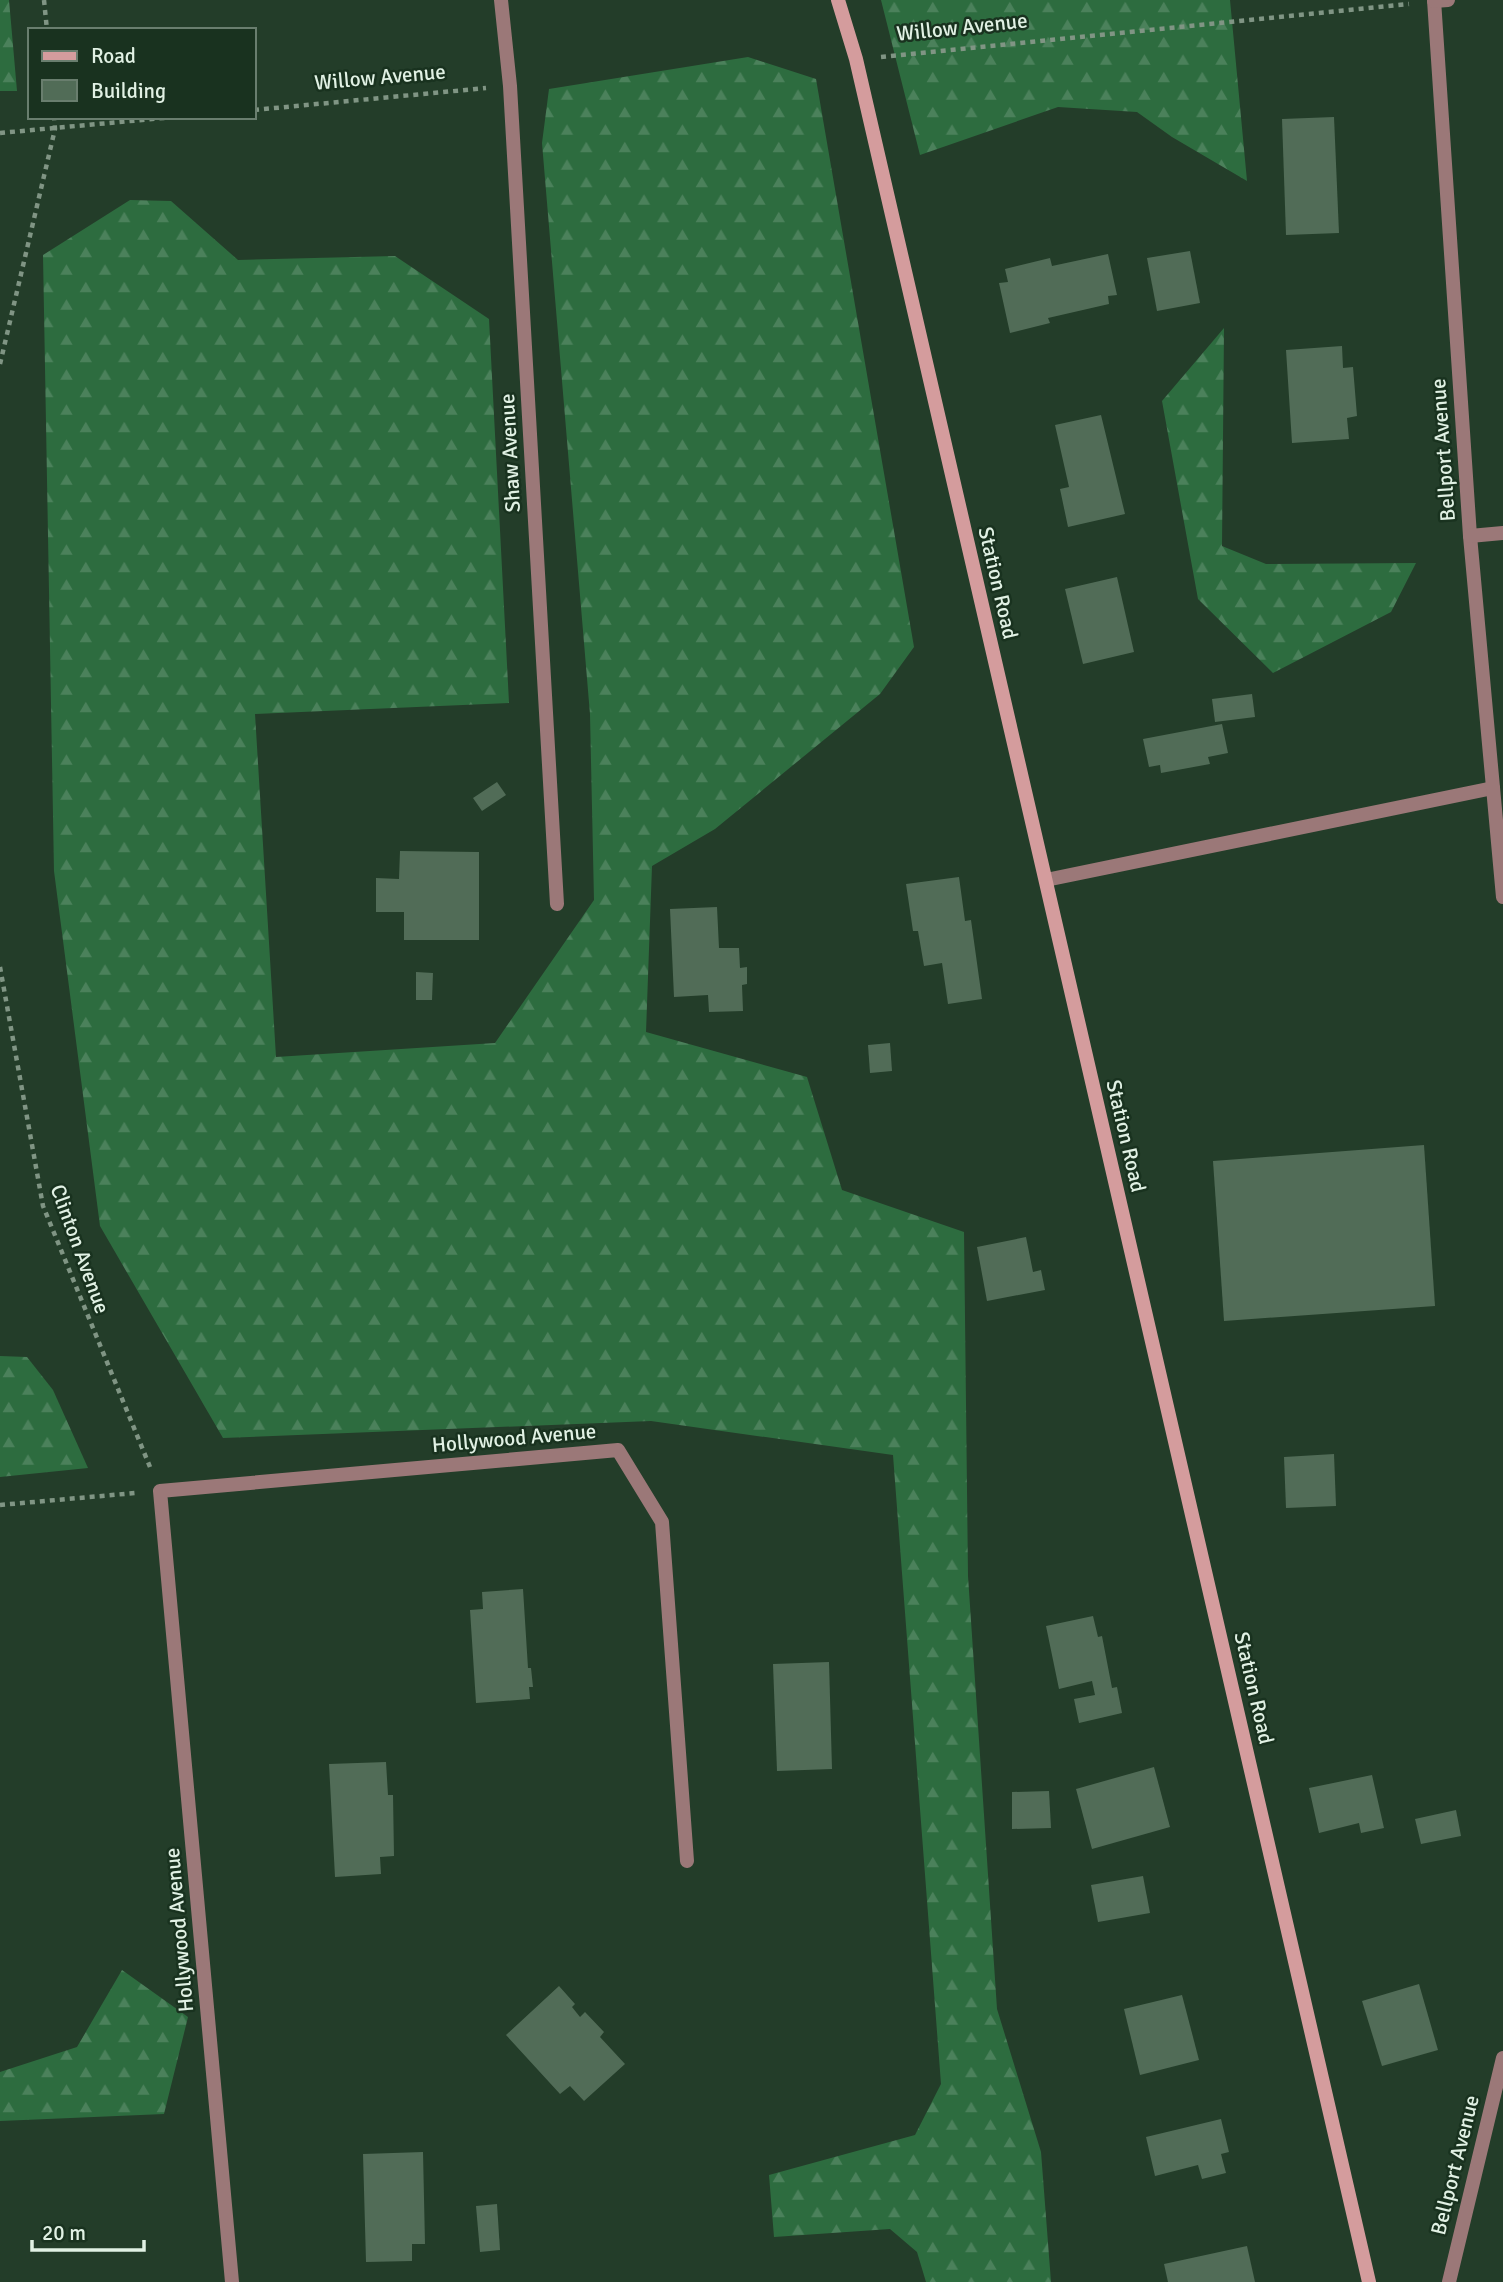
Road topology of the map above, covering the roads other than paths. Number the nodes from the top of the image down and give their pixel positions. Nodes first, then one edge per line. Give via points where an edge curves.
1 (501, 0) edge
2 (838, 0) edge
3 (1438, 0) edge
4 (1503, 533) edge
5 (1470, 537) junction
6 (1493, 788) junction
7 (1046, 880) junction
8 (1503, 897) edge
9 (557, 904) dead end
10 (687, 1861) dead end
11 (1503, 2057) edge
12 (232, 2282) edge
13 (1369, 2282) edge
14 (1448, 2282) edge

1 - 9 street, Shaw Avenue via 510,86
2 - 7 main road, Station Road via 856,60
3 - 5 street, Bellport Avenue
4 - 5 street
5 - 6 street, Bellport Avenue
6 - 7 street
6 - 8 street, Bellport Avenue
7 - 13 main road, Station Road
10 - 12 street, Hollywood Avenue via 662,1522 618,1450 160,1490
11 - 14 street, Bellport Avenue

